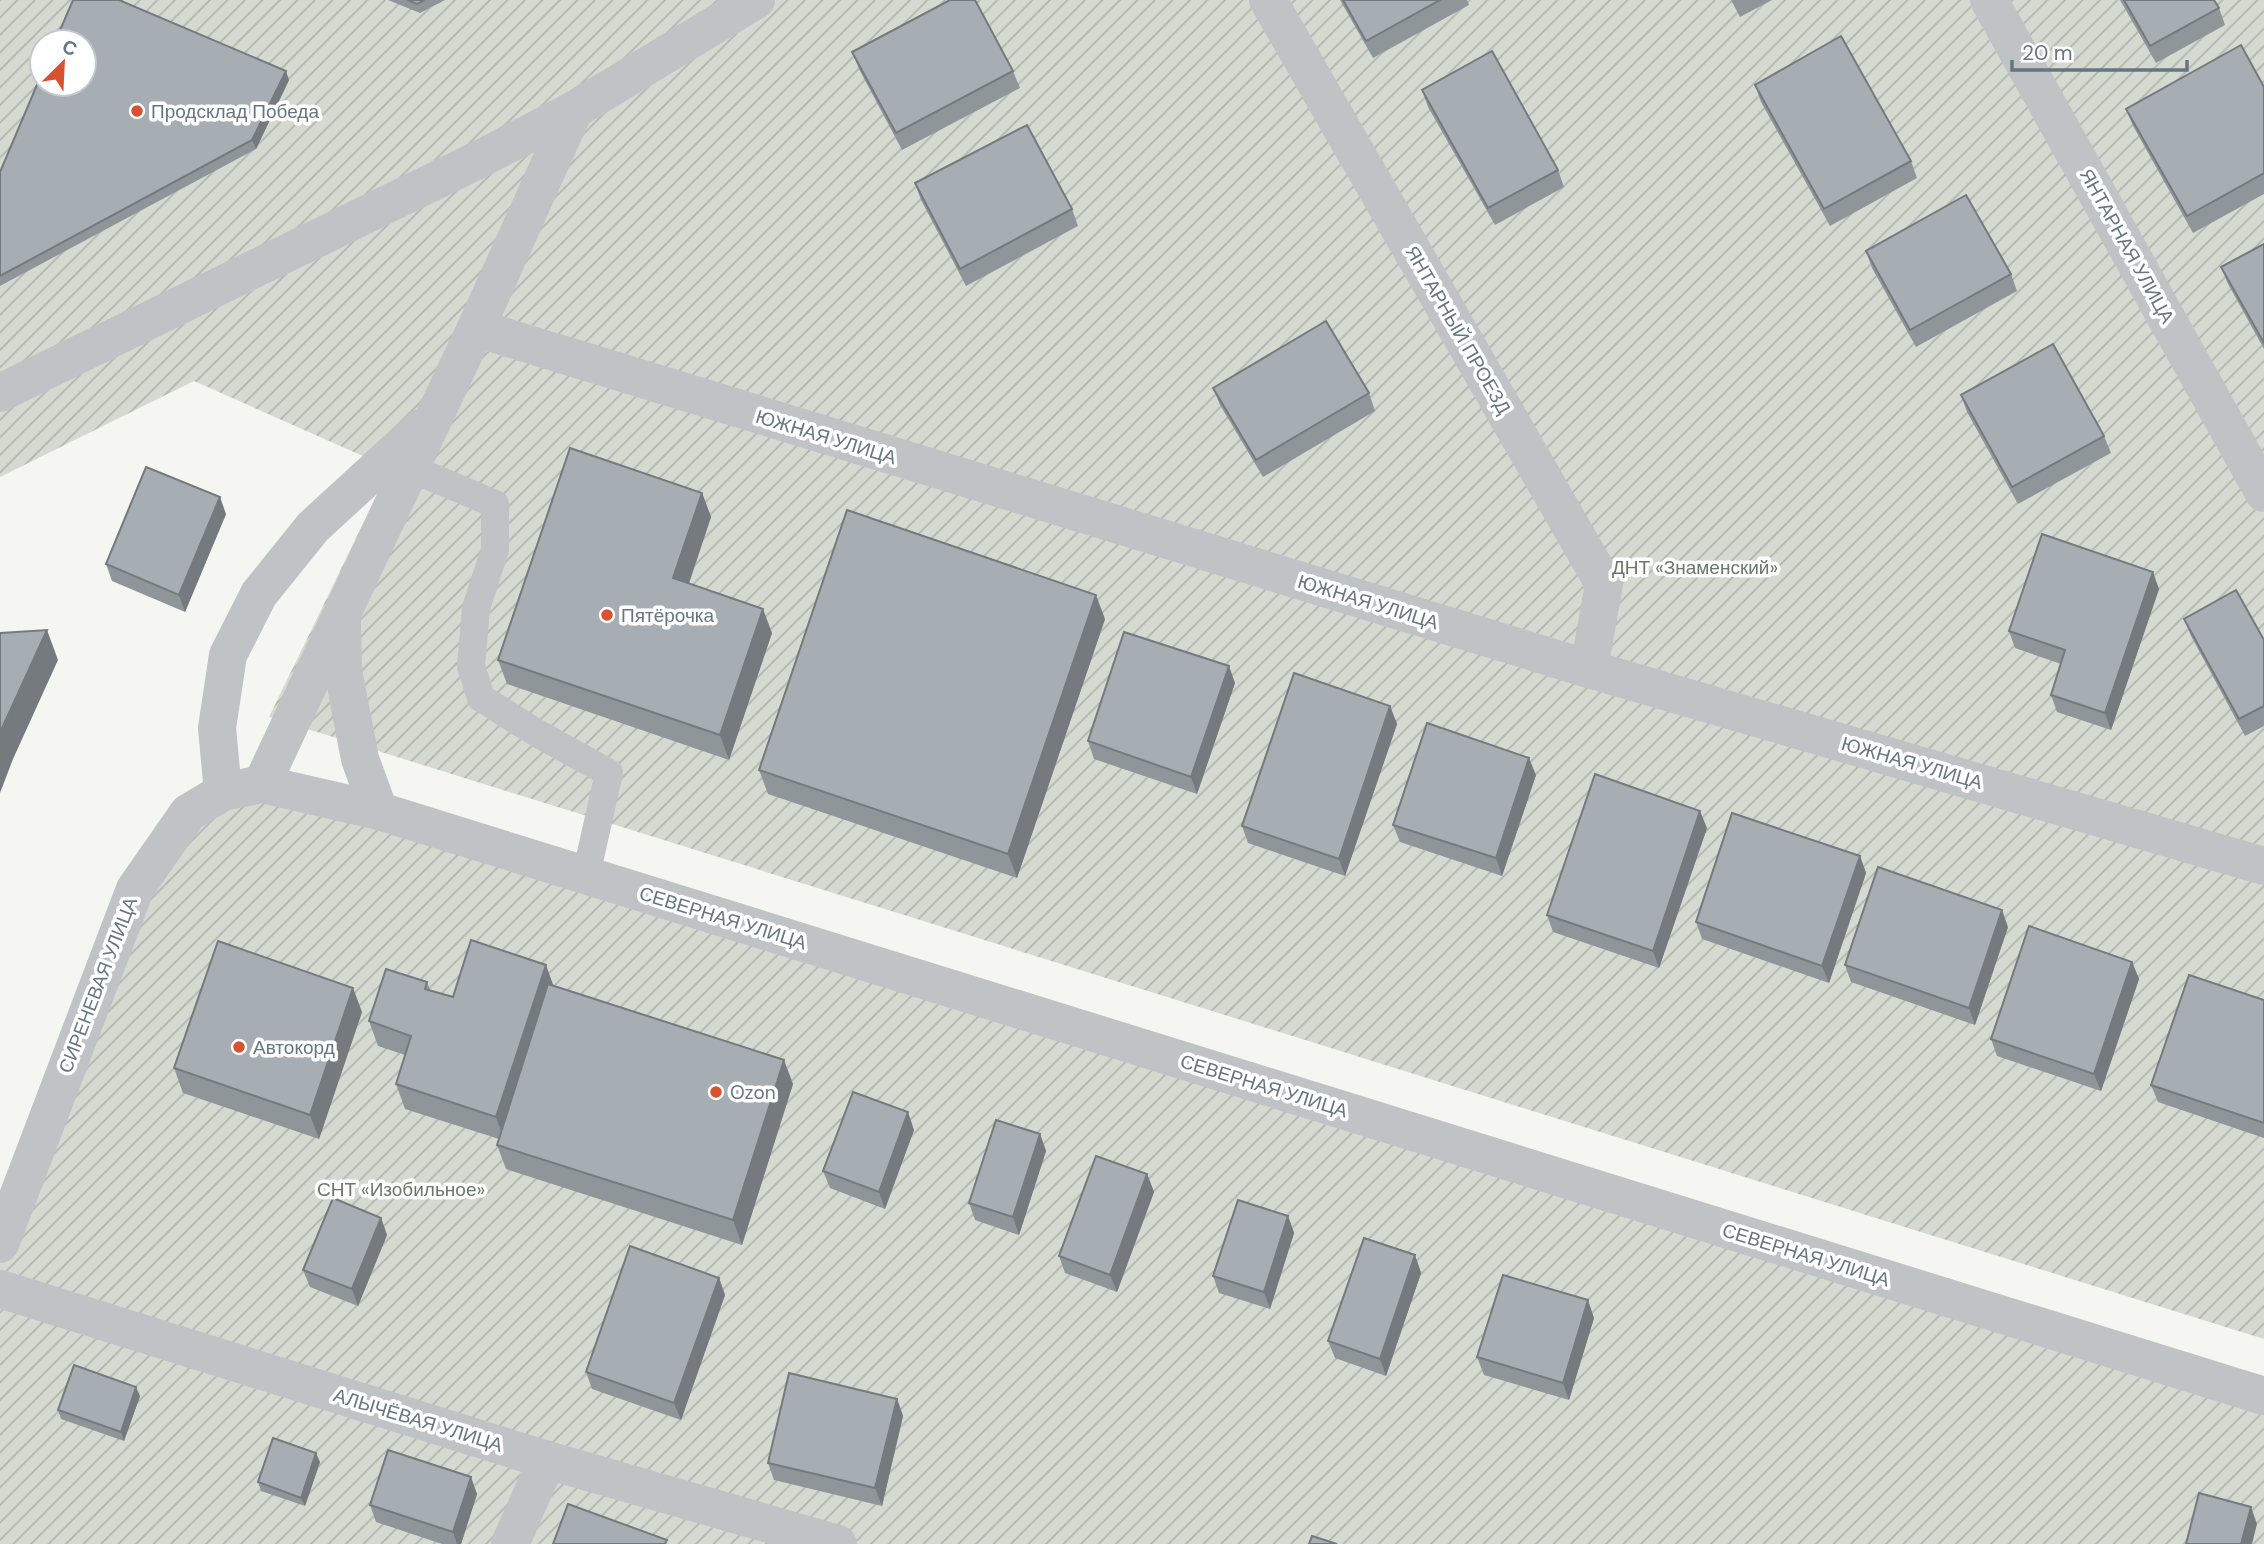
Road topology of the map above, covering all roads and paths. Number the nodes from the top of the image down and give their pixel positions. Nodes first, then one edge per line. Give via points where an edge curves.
1 (756, 0) edge
2 (1268, 0) edge
3 (1989, 0) edge
4 (574, 110) junction
5 (476, 328) junction
6 (0, 393) edge
7 (435, 414) junction
8 (410, 468) junction
9 (2264, 493) edge
10 (342, 614) junction
11 (1589, 669) junction
12 (262, 784) junction
13 (223, 792) junction
14 (379, 811) junction
15 (2264, 866) edge
16 (586, 875) junction
17 (0, 1244) edge
18 (0, 1289) edge
19 (2264, 1396) edge
20 (547, 1460) junction
21 (510, 1544) edge
22 (838, 1544) edge

1 - 4 street
2 - 11 street, ЯНТАРНЫЙ ПРОЕЗД via 1604,584
3 - 9 street, ЯНТАРНАЯ УЛИЦА
4 - 5 street
4 - 6 street
5 - 7 street
5 - 11 street, ЮЖНАЯ УЛИЦА
7 - 8 street
7 - 13 street via 313,527 259,594 228,655 217,728
8 - 10 street
8 - 16 lane via 495,504 495,550 476,608 471,666 481,698 609,773
10 - 12 street
10 - 14 street via 343,670 360,759
11 - 15 street, ЮЖНАЯ УЛИЦА
12 - 13 street, СИРЕНЕВАЯ УЛИЦА
12 - 14 street, СЕВЕРНАЯ УЛИЦА
13 - 17 street, СИРЕНЕВАЯ УЛИЦА via 188,813 135,889
14 - 16 street, СЕВЕРНАЯ УЛИЦА
16 - 19 street, СЕВЕРНАЯ УЛИЦА
18 - 20 street, АЛЫЧЁВАЯ УЛИЦА
20 - 21 street
20 - 22 street, АЛЫЧЁВАЯ УЛИЦА

